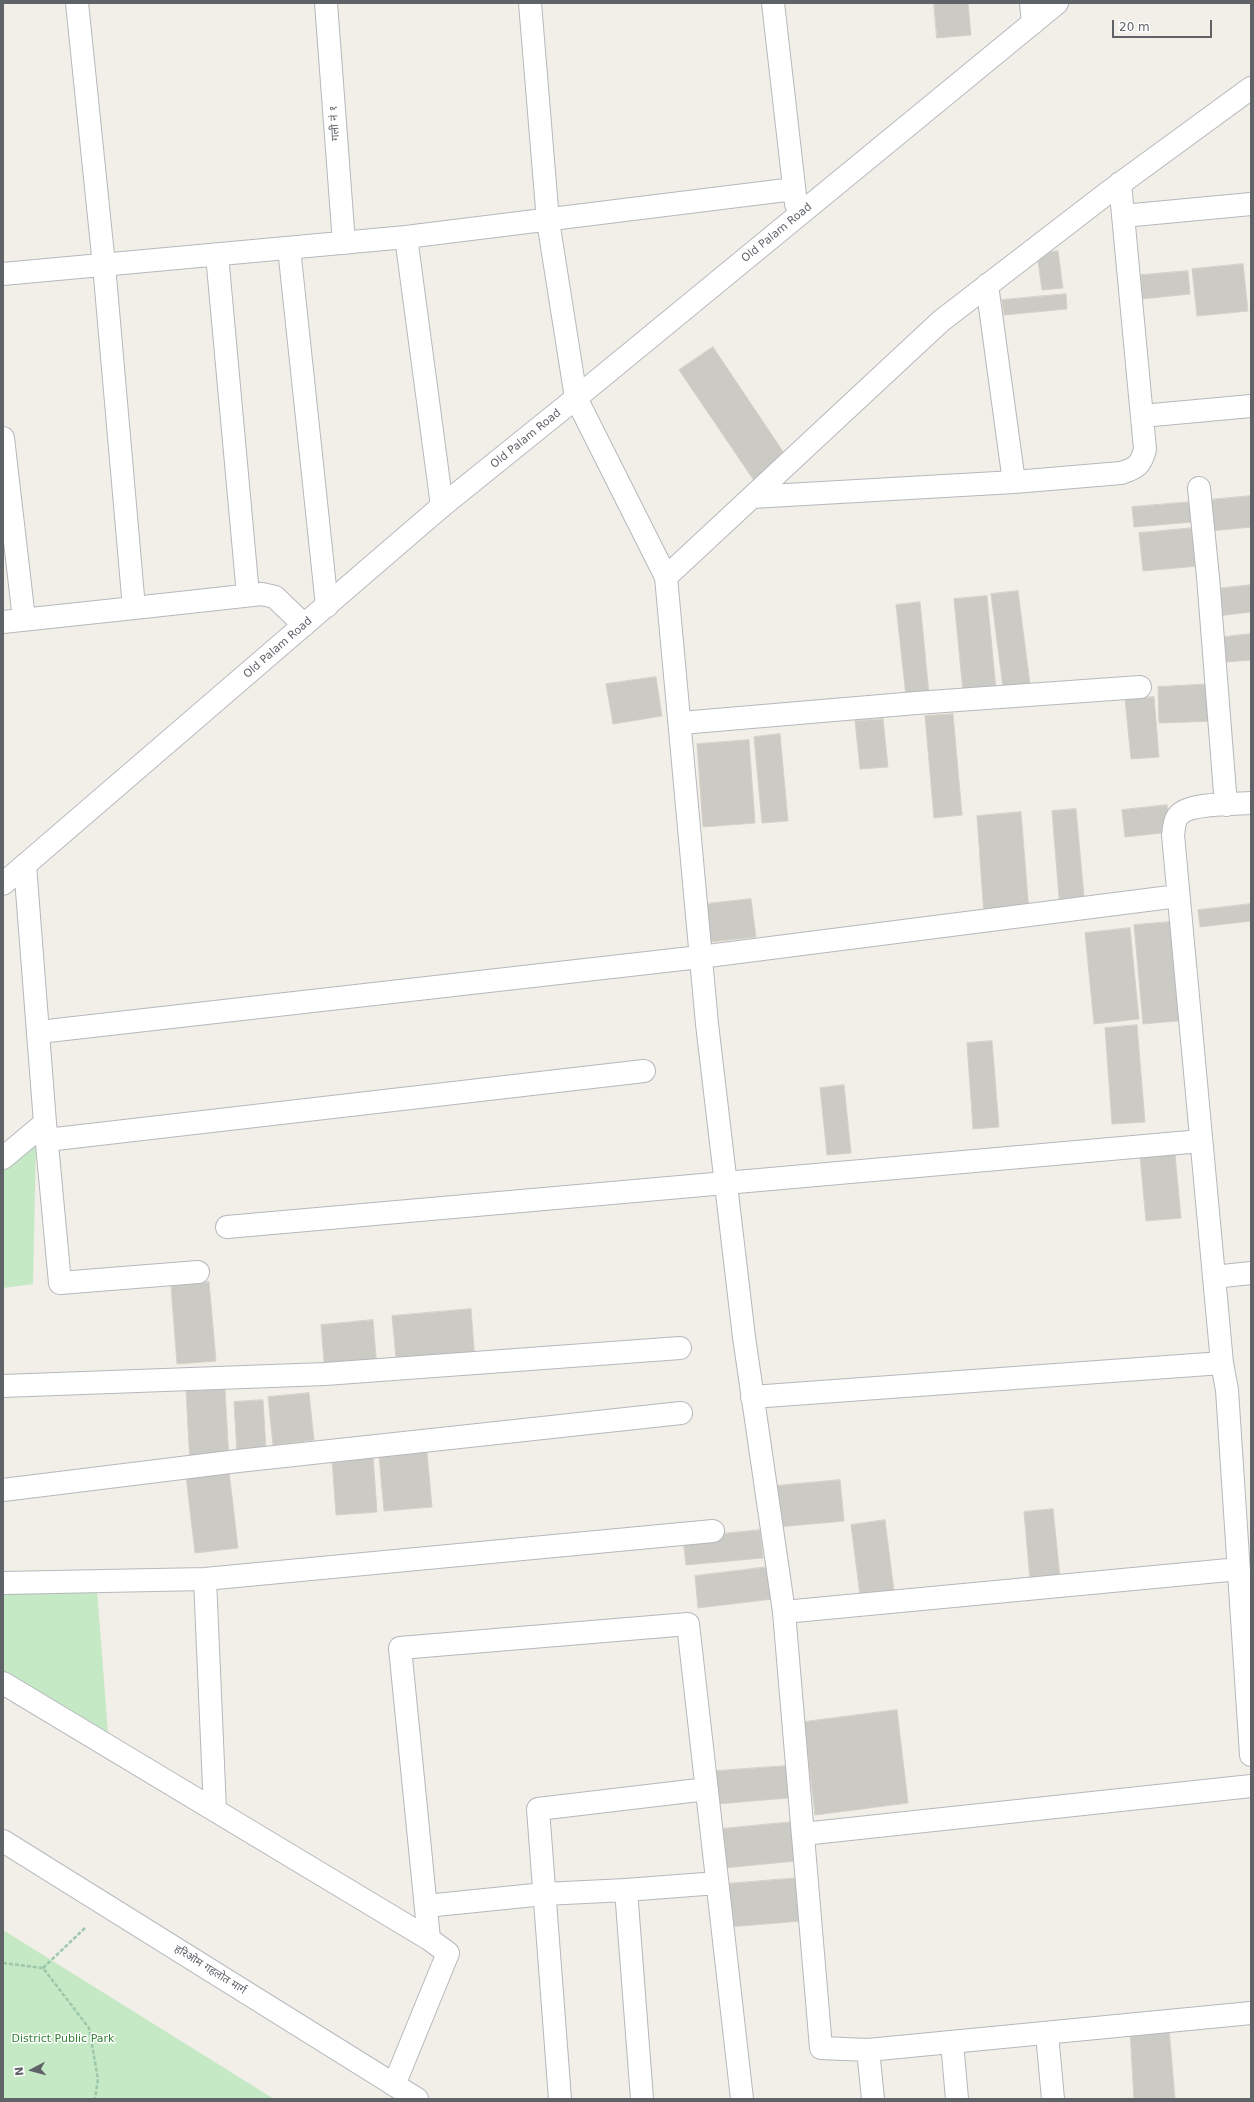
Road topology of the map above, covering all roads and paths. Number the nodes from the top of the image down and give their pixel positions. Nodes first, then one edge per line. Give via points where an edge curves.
1 (77, 3) edge
2 (326, 3) edge
3 (530, 3) edge
4 (773, 3) edge
5 (1057, 3) edge
6 (1032, 13) edge
7 (1251, 88) edge
8 (1120, 183) junction
9 (794, 190) junction
10 (1251, 204) edge
11 (1123, 216) junction
12 (797, 217) junction
13 (548, 221) junction
14 (406, 237) junction
15 (344, 243) junction
16 (289, 248) junction
17 (217, 254) junction
18 (104, 265) junction
19 (3, 274) edge
20 (987, 285) junction
21 (576, 398) junction
22 (1251, 406) edge
23 (1142, 416) junction
24 (3, 438) edge
25 (1014, 482) junction
26 (1199, 488) dead end
27 (752, 497) junction
28 (442, 506) junction
29 (666, 577) junction
30 (248, 595) junction
31 (327, 606) junction
32 (134, 608) junction
33 (24, 619) junction
34 (3, 622) edge
35 (304, 626) junction
36 (1140, 687) dead end
37 (681, 723) junction
38 (1251, 803) edge
39 (1226, 805) junction
40 (25, 865) junction
41 (3, 884) edge
42 (1178, 896) junction
43 (700, 957) junction
44 (39, 1032) junction
45 (644, 1071) dead end
46 (46, 1131) junction
47 (1201, 1141) junction
48 (3, 1158) edge
49 (726, 1184) junction
50 (227, 1227) dead end
51 (198, 1272) dead end
52 (1251, 1273) edge
53 (1214, 1277) junction
54 (680, 1348) dead end
55 (1222, 1363) junction
56 (3, 1386) edge
57 (752, 1397) junction
58 (681, 1413) dead end
59 (3, 1490) edge
60 (713, 1530) dead end
61 (1239, 1569) junction
62 (205, 1580) junction
63 (3, 1583) edge
64 (1246, 1611) edge
65 (784, 1612) junction
66 (3, 1683) edge
67 (1251, 1755) edge
68 (1251, 1786) edge
69 (707, 1789) junction
70 (215, 1810) junction
71 (803, 1834) junction
72 (3, 1841) edge
73 (717, 1882) junction
74 (626, 1890) junction
75 (544, 1894) junction
76 (426, 1906) junction
77 (109, 1907) junction
78 (429, 1939) junction
79 (3, 1963) edge
80 (43, 1968) junction
81 (1251, 2013) edge
82 (1047, 2034) junction
83 (952, 2042) junction
84 (868, 2050) junction
85 (394, 2085) junction
86 (95, 2099) edge
87 (417, 2099) edge
88 (560, 2099) edge
89 (642, 2099) edge
90 (742, 2099) edge
91 (873, 2099) edge
92 (958, 2099) edge
93 (1053, 2099) edge

1 - 18 street
2 - 15 street, गली नं १
3 - 13 street
4 - 9 street
5 - 6 street, Old Palam Road
6 - 12 street, Old Palam Road
7 - 8 street
8 - 11 street
8 - 20 street
9 - 12 street
9 - 13 street
10 - 11 street
11 - 23 street
12 - 21 street, Old Palam Road
13 - 14 street
13 - 21 street
14 - 15 street
14 - 28 street
15 - 16 street
16 - 17 street
16 - 31 street
17 - 18 street
17 - 30 street
18 - 19 street
18 - 32 street
20 - 25 street
20 - 27 street via 941,321
21 - 28 street, Old Palam Road
21 - 29 street
22 - 23 street
23 - 25 street via 1145,449 1142,462 1133,469 1121,473
24 - 33 street
25 - 27 street
26 - 39 street
27 - 29 street
28 - 31 street, Old Palam Road
29 - 37 street
30 - 32 street
30 - 35 street via 262,594 275,598
31 - 35 street, Old Palam Road
32 - 33 street
33 - 34 street
35 - 40 street, Old Palam Road
36 - 37 street
37 - 43 street
38 - 39 street
39 - 42 street via 1188,808 1178,815 1173,835
40 - 41 street, Old Palam Road
40 - 44 street
42 - 43 street
42 - 47 street
43 - 44 street
43 - 49 street
44 - 46 street
45 - 46 street
46 - 48 street
46 - 51 street via 60,1283
47 - 49 street
47 - 53 street
49 - 50 street
49 - 57 street
52 - 53 street
53 - 55 street
54 - 56 street via 325,1374
55 - 57 street
55 - 61 street via 1227,1390
57 - 65 street
58 - 59 street via 238,1461
60 - 62 street
61 - 64 street
61 - 65 street
62 - 63 street
62 - 70 street
64 - 67 street
65 - 71 street
66 - 70 street
68 - 71 street
69 - 73 street
69 - 75 street via 538,1809
69 - 76 street via 688,1624 400,1648
70 - 78 street
71 - 84 street via 821,2048
72 - 77 street, हरिओम गहलोत मार्ग
73 - 74 street
73 - 90 street
74 - 75 street
74 - 89 street
75 - 76 street
75 - 88 street
76 - 78 street
77 - 80 path
77 - 85 street, हरिओम गहलोत मार्ग
78 - 85 street via 448,1953
79 - 80 path
80 - 86 path via 89,2028 98,2079
81 - 82 street
82 - 83 street
82 - 93 street
83 - 84 street
83 - 92 street
84 - 91 street
85 - 87 street, हरिओम गहलोत मार्ग

